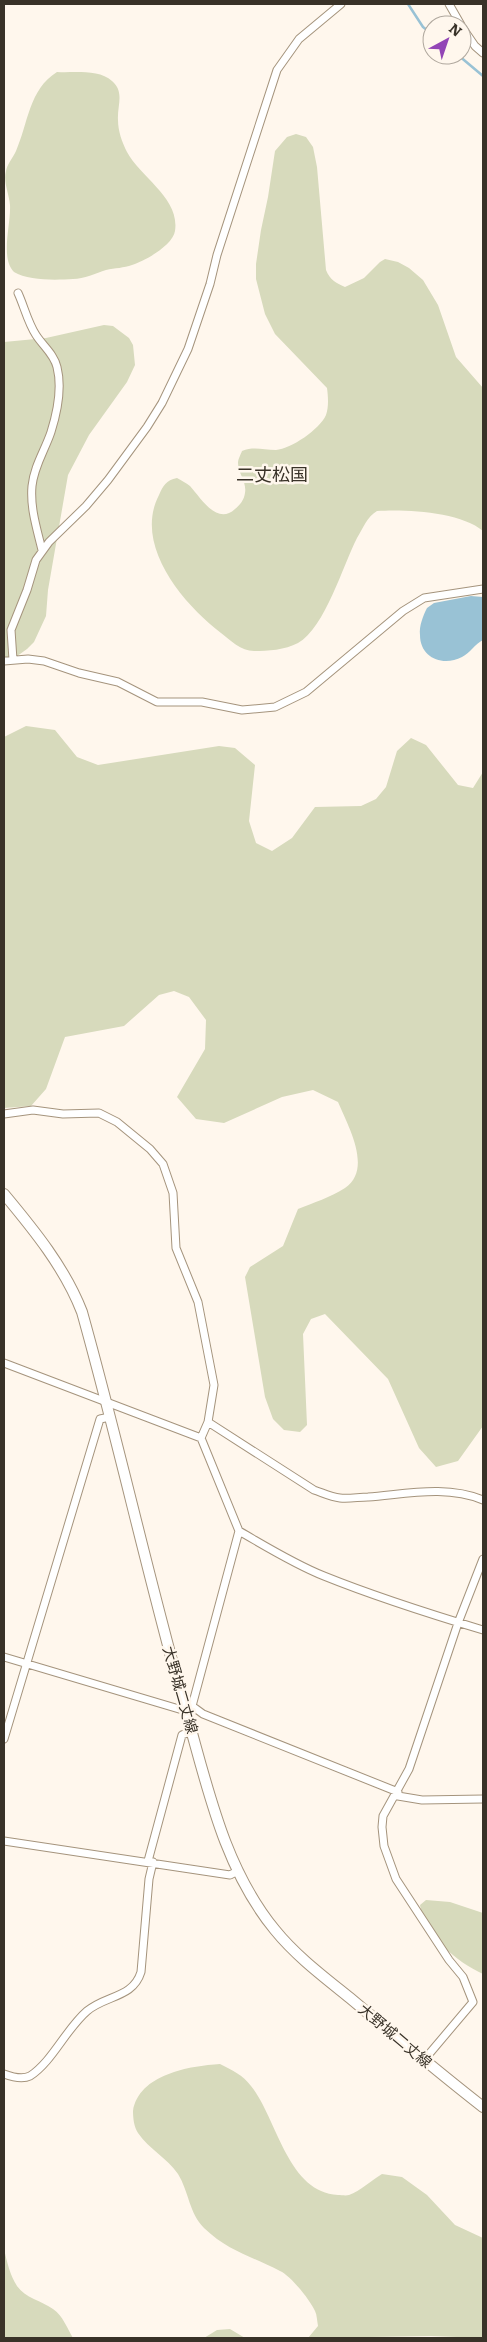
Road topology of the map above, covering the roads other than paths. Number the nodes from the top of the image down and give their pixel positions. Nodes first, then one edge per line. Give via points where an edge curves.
1 (341, 4) edge
2 (449, 4) edge
3 (455, 15) edge
4 (472, 42) edge
5 (483, 53) edge
6 (18, 293) dead end
7 (42, 550) junction
8 (483, 590) edge
9 (12, 660) junction
10 (4, 661) edge
11 (4, 1114) edge
12 (5, 1199) edge
13 (4, 1363) edge
14 (106, 1401) junction
15 (110, 1417) junction
16 (208, 1422) junction
17 (201, 1438) junction
18 (483, 1500) edge
19 (239, 1531) junction
20 (483, 1559) edge
21 (458, 1623) junction
22 (483, 1630) edge
23 (4, 1657) edge
24 (27, 1665) junction
25 (188, 1706) junction
26 (192, 1731) junction
27 (4, 1739) edge
28 (398, 1792) junction
29 (483, 1799) edge
30 (4, 1841) edge
31 (151, 1862) junction
32 (238, 1871) junction
33 (424, 2060) junction
34 (4, 2074) edge
35 (483, 2107) edge

1 - 7 street via 299,39 277,70 199,318 162,403 108,480
2 - 3 street
4 - 5 street
6 - 7 street via 35,334 50,351 57,366 59,381 51,432 36,465 32,485 32,510
7 - 9 street via 12,624
8 - 9 street via 424,598 403,611 306,692 275,707 242,710 202,702 157,702 108,679 44,661
9 - 10 street
11 - 16 street via 33,1110 63,1114 99,1113 123,1127 163,1164 173,1193 176,1248 198,1302 214,1385
12 - 14 main road, 大野城二丈線 via 52,1256 75,1293
13 - 14 street
14 - 15 main road, 大野城二丈線
14 - 17 street
15 - 24 street via 100,1419
15 - 25 main road, 大野城二丈線 via 154,1597
16 - 17 street
16 - 18 street via 327,1495 342,1498 425,1491 463,1492
17 - 19 street
19 - 21 street via 322,1576
19 - 25 street
20 - 21 street
21 - 22 street
21 - 28 street via 409,1769
23 - 24 street
24 - 25 street via 179,1709
24 - 27 street
25 - 26 main road, 大野城二丈線
25 - 28 street
26 - 31 street via 182,1735
26 - 32 main road, 大野城二丈線 via 220,1825
28 - 29 street via 398,1796 422,1800
28 - 33 street via 383,1816 384,1846 389,1864 407,1899 463,1977 473,2002
30 - 31 street
31 - 32 street via 230,1874
31 - 34 street via 141,1972 137,1983 86,2011 29,2076 16,2078
32 - 33 main road, 大野城二丈線 via 275,1930 295,1952
33 - 35 main road, 大野城二丈線

